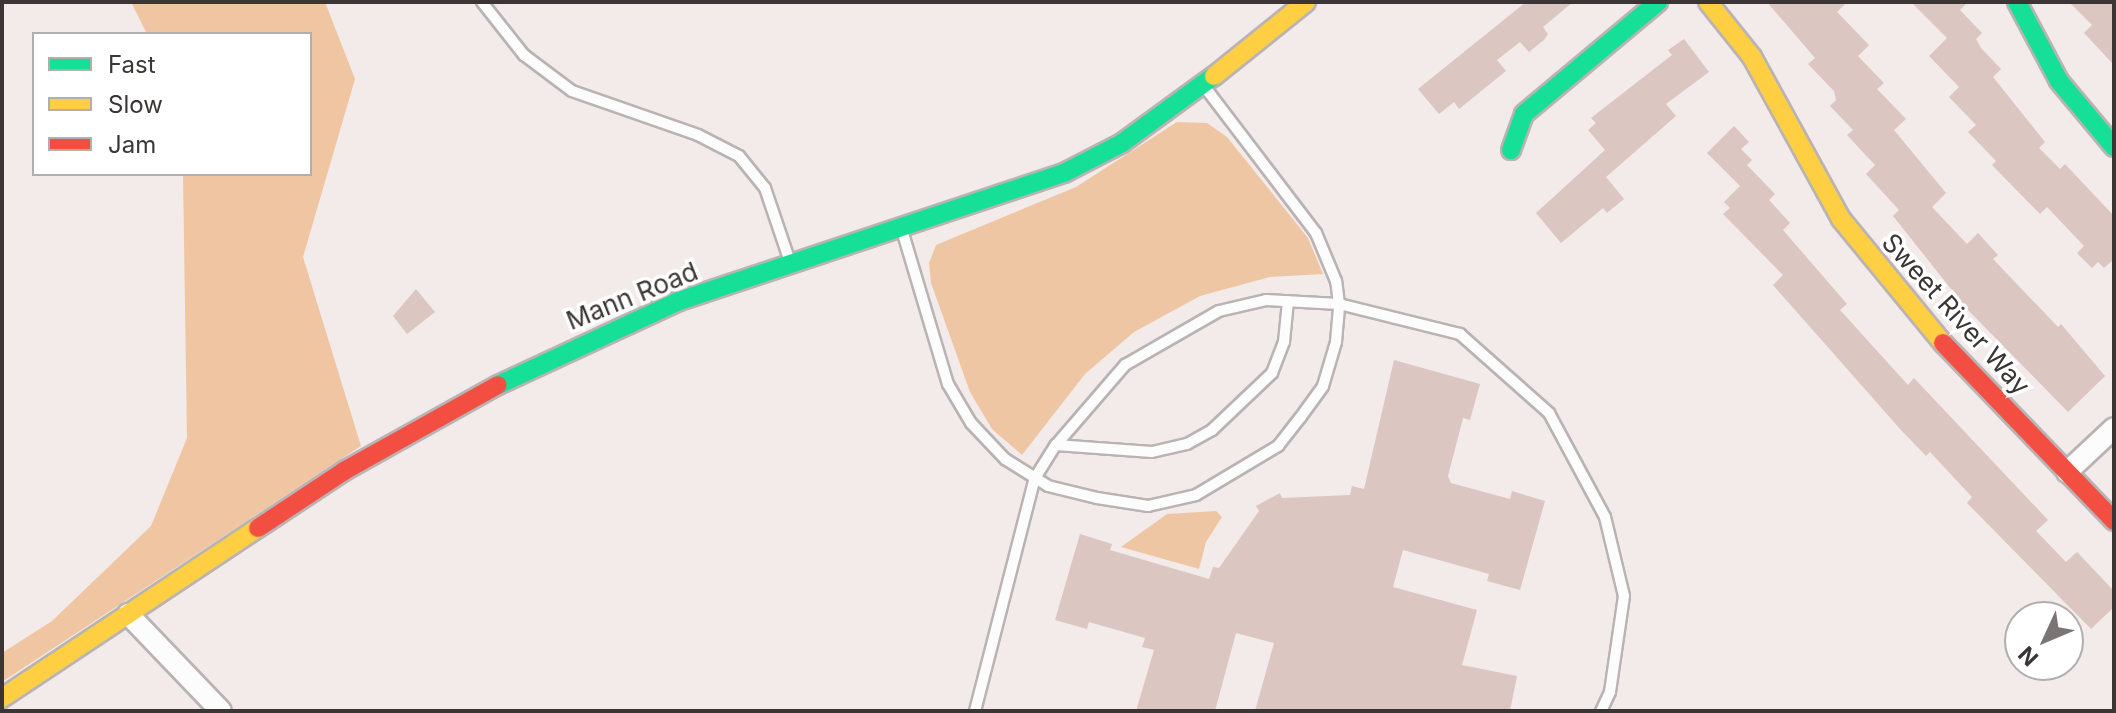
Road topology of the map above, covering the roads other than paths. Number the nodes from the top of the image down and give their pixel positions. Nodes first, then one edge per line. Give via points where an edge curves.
1 (482, 2) edge
2 (1306, 2) edge
3 (1658, 2) edge
4 (1708, 2) edge
5 (2017, 2) edge
6 (1203, 85) junction
7 (2114, 147) edge
8 (1511, 150) dead end
9 (902, 228) junction
10 (791, 265) junction
11 (1288, 301) junction
12 (1339, 304) junction
13 (2114, 428) edge
14 (1056, 445) junction
15 (2067, 472) junction
16 (1035, 478) junction
17 (2114, 521) edge
18 (128, 614) junction
19 (2, 698) edge
20 (221, 711) edge
21 (975, 711) edge
22 (1601, 711) edge

1 - 10 lane via 524,55 572,91 698,135 739,156 765,188
2 - 6 main road, Mann Road
3 - 8 main road via 1524,114
4 - 15 main road, Sweet River Way via 1752,57 1841,219 1869,259 1909,308
5 - 7 main road via 2059,81
6 - 9 main road, Mann Road via 1122,143 1064,173
6 - 12 lane via 1316,233 1336,281
9 - 10 main road, Mann Road
9 - 16 lane via 948,384 971,423 1005,459
10 - 18 main road, Mann Road via 668,306 476,395 344,471
11 - 12 lane
11 - 14 lane via 1219,311 1163,340 1125,365
11 - 14 lane via 1284,342 1272,373 1212,430 1187,444 1152,452
12 - 16 lane via 1336,342 1323,386 1278,446 1245,469 1196,495 1148,506 1097,498
12 - 22 lane via 1460,334 1549,413 1605,517 1624,596 1610,692
13 - 15 street
14 - 16 lane
15 - 17 main road, Sweet River Way
16 - 21 lane
18 - 19 main road, Mann Road
18 - 20 street

